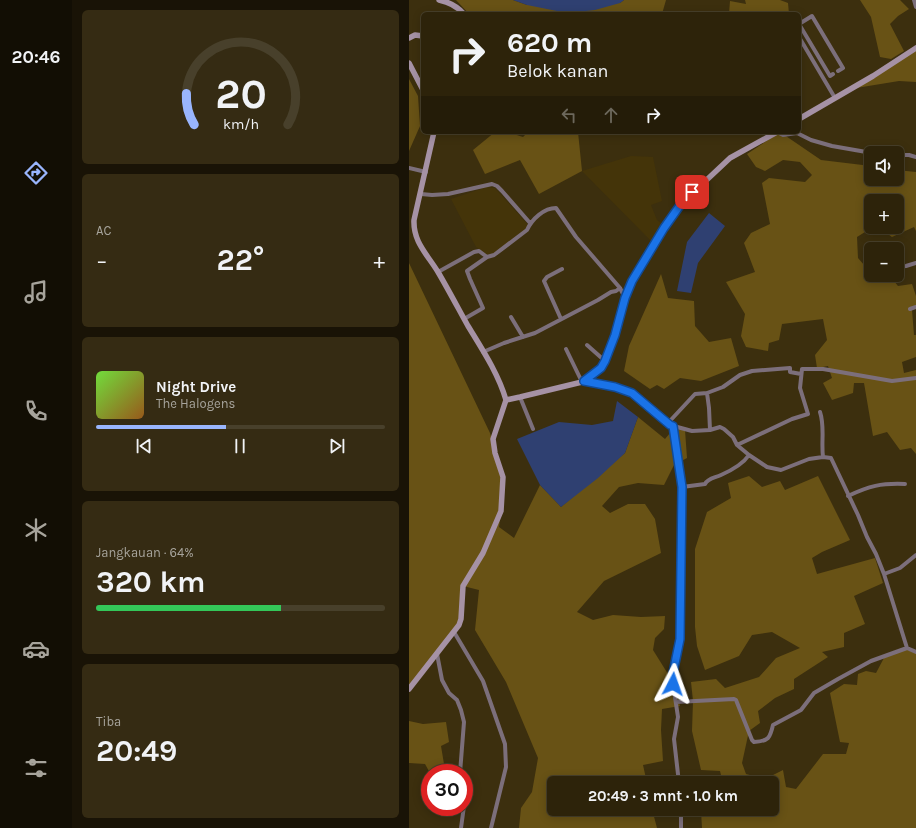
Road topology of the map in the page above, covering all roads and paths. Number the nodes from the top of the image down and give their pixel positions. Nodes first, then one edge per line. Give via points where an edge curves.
1 (439, 0) edge
2 (914, 0) edge
3 (916, 7) edge
4 (462, 12) edge
5 (801, 23) edge
6 (801, 27) edge
7 (421, 36) edge
8 (409, 38) edge
9 (801, 40) edge
10 (916, 48) edge
11 (409, 63) edge
12 (838, 71) dead end
13 (833, 74) dead end
14 (421, 86) edge
15 (835, 98) junction
16 (801, 118) edge
17 (434, 134) edge
18 (773, 134) edge
19 (799, 134) edge
20 (864, 152) edge
21 (904, 155) edge
22 (916, 157) edge
23 (409, 168) edge
24 (426, 172) junction
25 (421, 194) junction
26 (530, 223) junction
27 (487, 257) junction
28 (916, 263) edge
29 (904, 266) edge
30 (562, 269) dead end
31 (438, 272) junction
32 (620, 288) junction
33 (625, 298) junction
34 (916, 307) edge
35 (910, 309) dead end
36 (511, 316) dead end
37 (464, 319) junction
38 (561, 319) junction
39 (523, 337) junction
40 (587, 345) dead end
41 (566, 348) dead end
42 (483, 352) junction
43 (605, 361) junction
44 (801, 374) junction
45 (916, 378) edge
46 (583, 382) junction
47 (707, 393) junction
48 (520, 397) junction
49 (506, 400) junction
50 (820, 412) dead end
51 (668, 422) junction
52 (673, 426) junction
53 (533, 429) dead end
54 (710, 430) junction
55 (737, 445) junction
56 (749, 455) junction
57 (823, 457) junction
58 (905, 484) dead end
59 (682, 487) junction
60 (848, 496) junction
61 (916, 555) edge
62 (884, 574) junction
63 (455, 632) junction
64 (907, 648) junction
65 (916, 652) edge
66 (437, 654) junction
67 (409, 690) edge
68 (676, 702) junction
69 (460, 764) edge
70 (678, 776) edge
71 (463, 816) edge
72 (681, 816) edge
73 (461, 828) edge
74 (491, 828) edge
75 (681, 828) edge

1 - 4 main road
2 - 3 street
5 - 12 street via 812,16 843,68
6 - 13 street via 830,76
7 - 8 main road
9 - 15 street
10 - 15 main road
11 - 14 main road
15 - 16 main road
17 - 24 main road
18 - 33 main road via 730,158 681,204 664,228
19 - 20 street via 832,146
21 - 22 street
23 - 24 street
24 - 25 main road
25 - 26 street via 448,194 492,184 502,191
25 - 31 main road via 414,233
26 - 27 street via 527,230 494,255
26 - 32 street via 543,211 556,208 576,238
27 - 31 street via 479,251 475,252
27 - 37 street via 467,271 483,308
28 - 29 street
30 - 38 street via 547,277 545,281
31 - 37 main road
32 - 33 street
32 - 38 street
33 - 43 main road
34 - 35 street
36 - 39 street
37 - 42 main road
38 - 39 street
39 - 42 street
40 - 43 street
41 - 46 street
42 - 49 main road
43 - 46 main road via 601,368
44 - 45 street via 802,369 823,369 892,381
44 - 47 street via 790,372 790,368 752,371
44 - 55 street via 800,388 808,414
46 - 48 main road
46 - 51 street via 615,387 632,393
47 - 51 street via 695,394
47 - 54 street
48 - 49 main road
48 - 53 street
49 - 63 main road via 493,439 503,477 501,511 483,553 463,586 461,619
50 - 57 street via 823,423
51 - 52 street
52 - 54 street
52 - 59 street
54 - 55 street via 719,427 724,429
55 - 56 street
56 - 57 street via 767,467 781,470 809,459
56 - 59 street via 721,475 707,480 705,484
57 - 60 street via 831,458
58 - 60 street via 864,488
59 - 68 street via 680,639 673,673
60 - 62 street
61 - 62 street via 900,568
62 - 64 street
63 - 66 main road
63 - 74 street via 483,681 505,744 506,767
64 - 65 street
64 - 68 street via 871,661 813,693 801,710 773,725 769,739 759,742 752,740 734,699
66 - 67 main road
66 - 69 street via 442,680 449,693 457,700 463,716
68 - 70 street via 678,717 675,739
71 - 73 street
72 - 75 street

